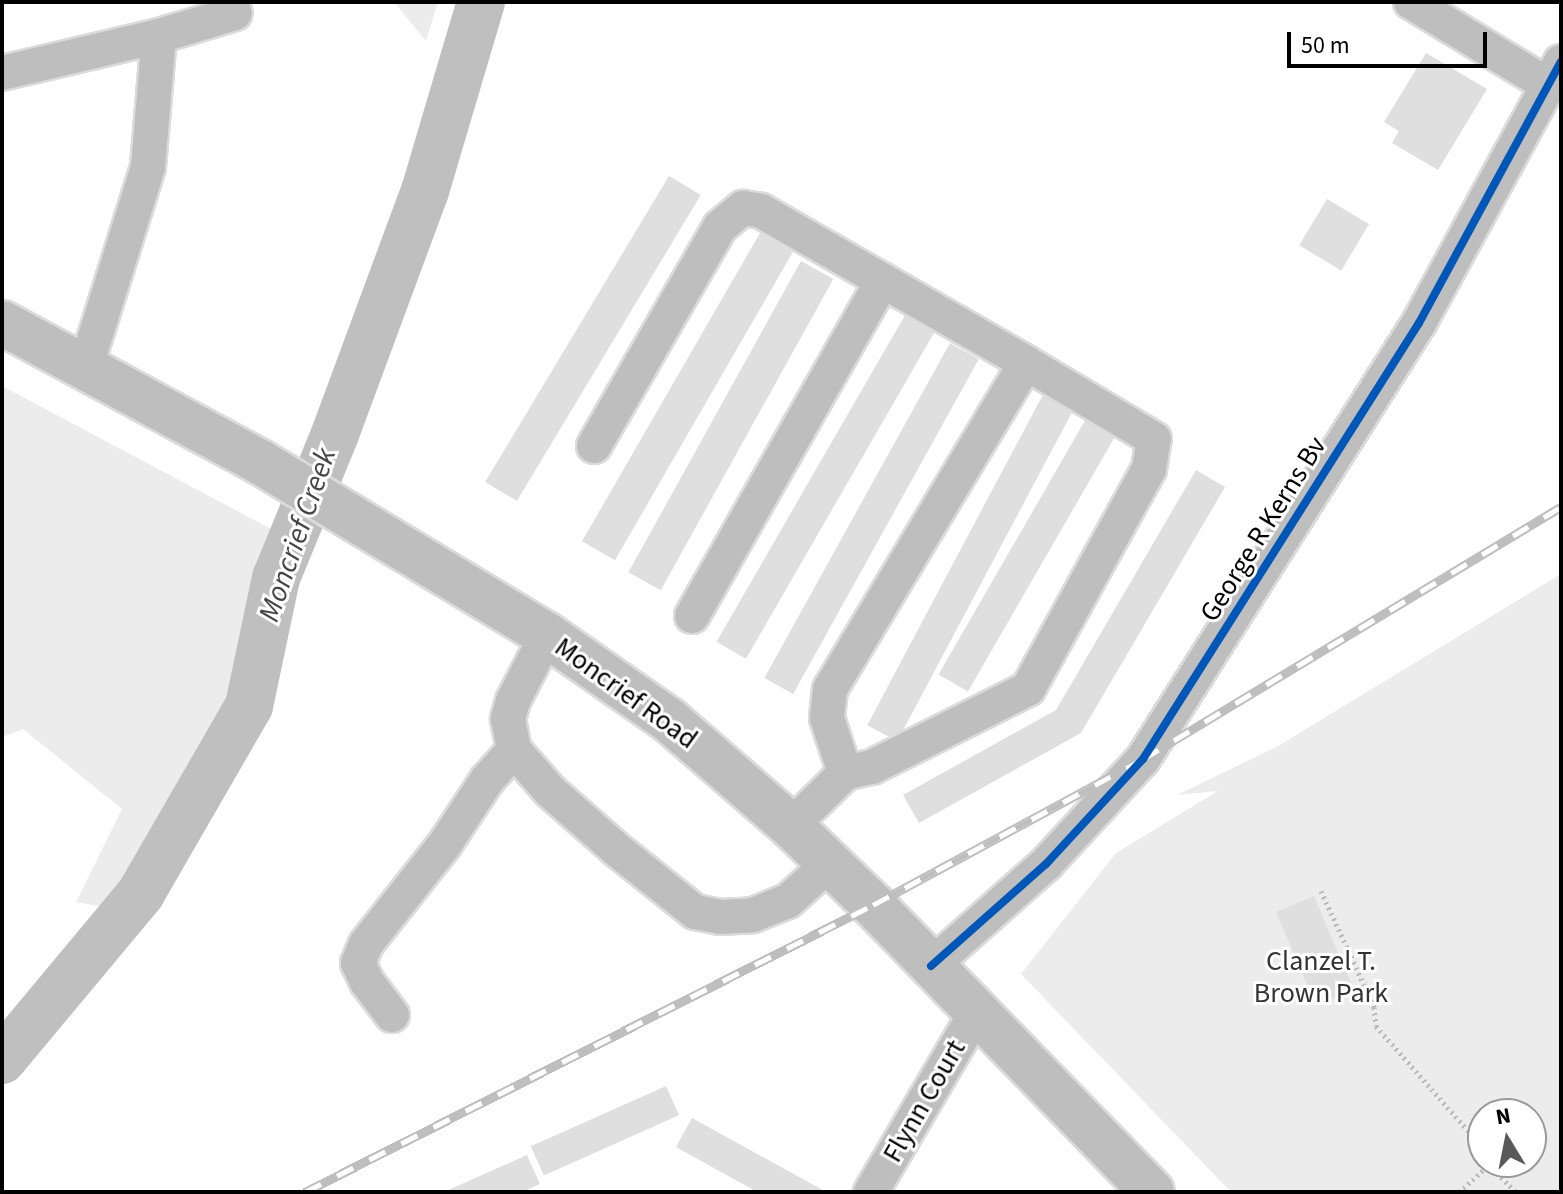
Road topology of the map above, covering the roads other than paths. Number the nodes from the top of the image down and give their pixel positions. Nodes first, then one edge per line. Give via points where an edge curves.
1 (1411, 2) edge
2 (235, 13) dead end
3 (159, 36) junction
4 (2, 73) edge
5 (1554, 74) edge
6 (883, 280) junction
7 (2, 323) edge
8 (1026, 363) junction
9 (86, 366) junction
10 (594, 446) dead end
11 (692, 616) dead end
12 (547, 635) junction
13 (514, 750) junction
14 (845, 773) junction
15 (791, 826) junction
16 (830, 863) junction
17 (931, 966) junction
18 (977, 1011) junction
19 (392, 1015) dead end
20 (871, 1192) edge
21 (1152, 1192) edge

1 - 5 street
2 - 3 street
3 - 4 street
3 - 9 street via 148,167
5 - 17 street, George R Kerns Bv via 1419,323 1143,759 1046,864
6 - 8 street
6 - 10 street via 761,211 743,208 720,227
6 - 11 street
7 - 9 main road, Moncrief Road
8 - 14 street via 830,689 827,718
8 - 14 street via 1154,439 1149,469 1028,689 872,767
9 - 12 main road, Moncrief Road via 260,462
12 - 13 street via 513,701 508,719
12 - 15 main road, Moncrief Road via 669,720
13 - 16 street via 550,791 695,912 753,915 788,901
13 - 19 street via 366,944 358,963
14 - 15 street
15 - 16 main road, Moncrief Road
16 - 17 main road, Moncrief Road
17 - 18 main road, Moncrief Road
18 - 20 street, Flynn Court
18 - 21 main road, Moncrief Road

